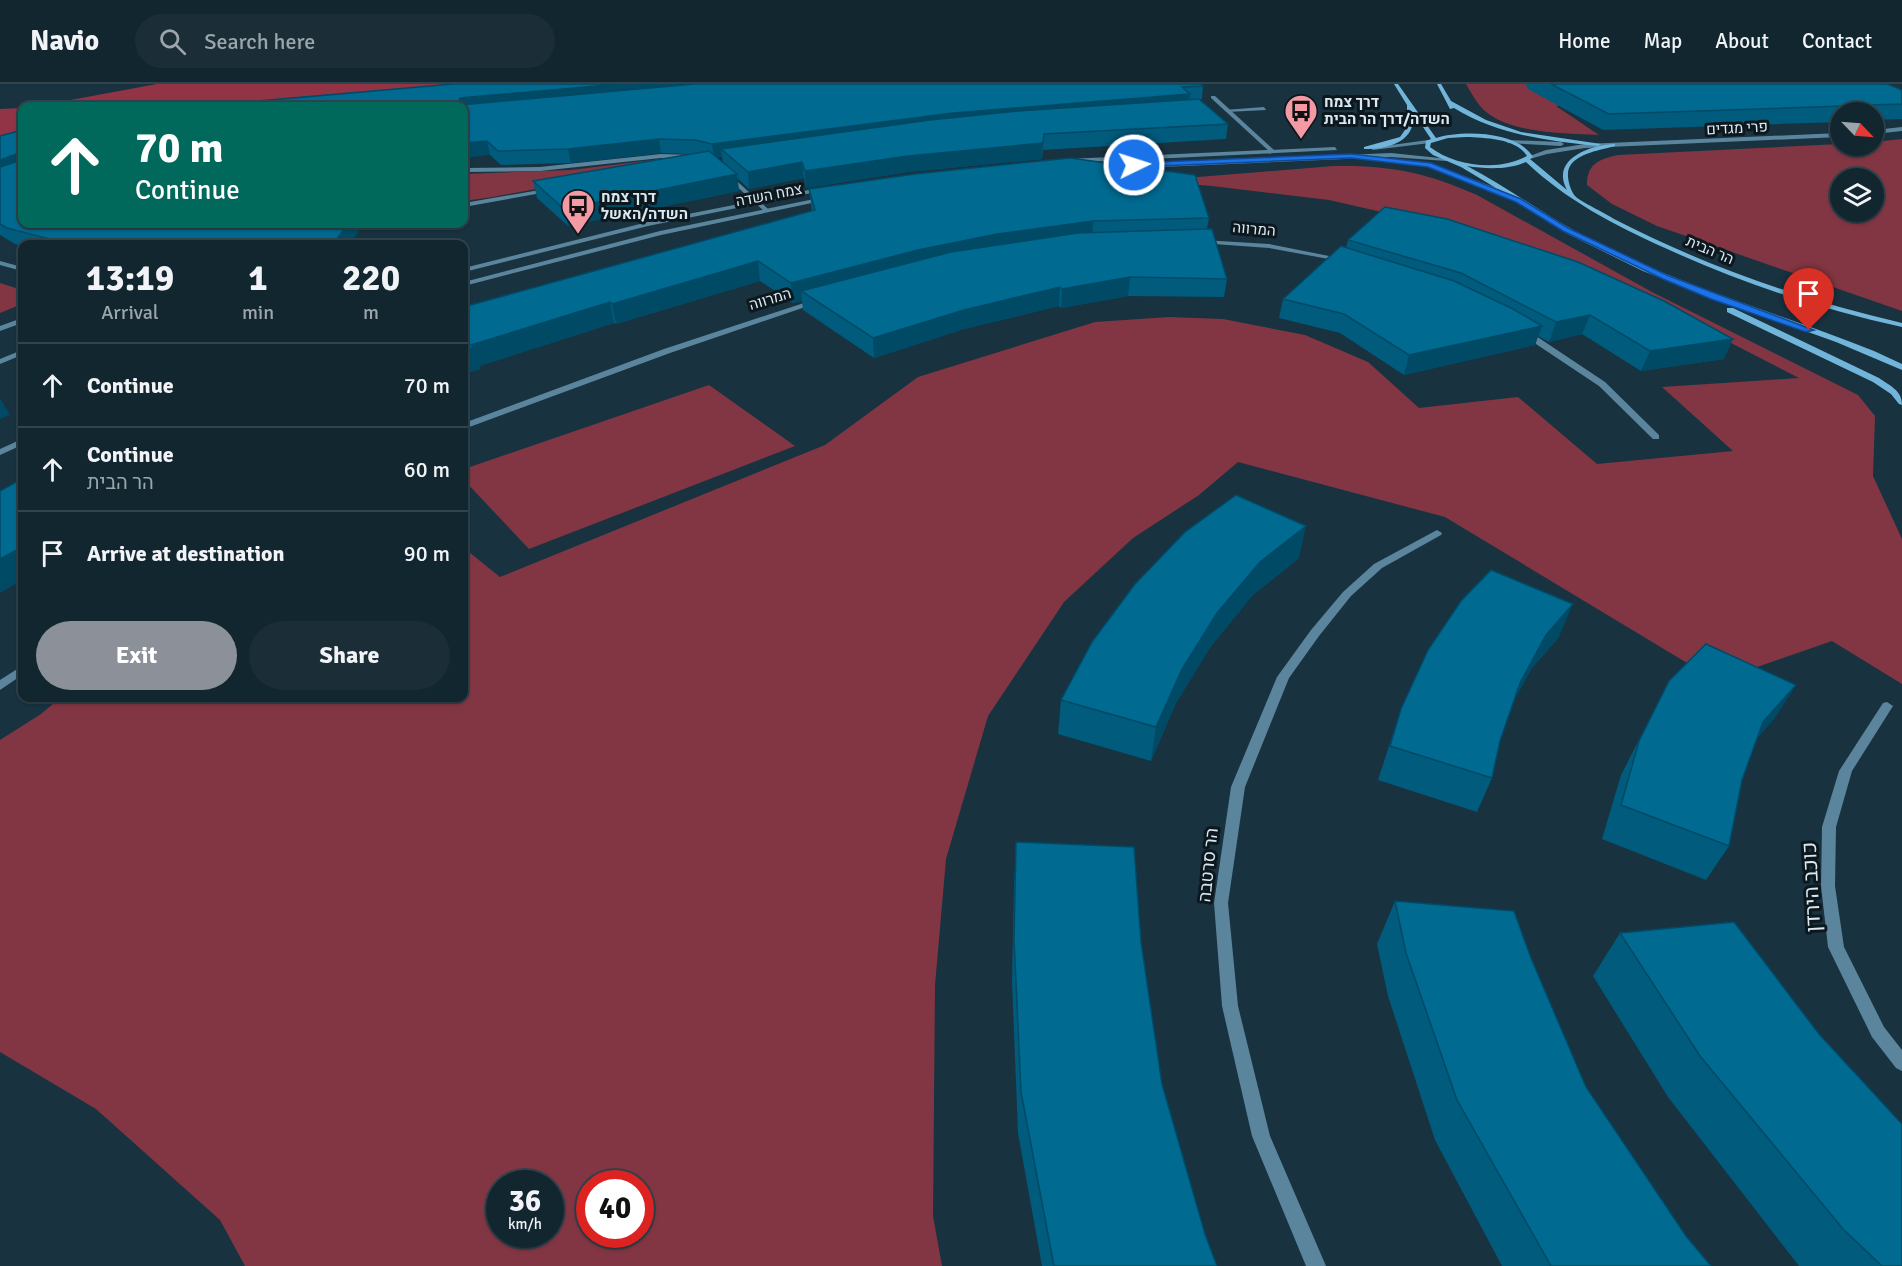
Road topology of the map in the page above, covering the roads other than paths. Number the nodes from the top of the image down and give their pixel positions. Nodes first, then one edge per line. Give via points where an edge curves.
1 (1396, 84) edge
2 (1439, 84) edge
3 (1213, 97) dead end
4 (1449, 102) junction
5 (1409, 106) junction
6 (1264, 109) dead end
7 (1227, 110) junction
8 (1464, 120) dead end
9 (1474, 127) dead end
10 (1902, 129) edge
11 (1884, 131) edge
12 (1830, 135) edge
13 (1500, 139) junction
14 (1431, 141) junction
15 (1509, 142) junction
16 (1598, 144) junction
17 (1634, 144) junction
18 (1613, 145) junction
19 (1366, 148) junction
20 (1272, 151) junction
21 (1351, 156) junction
22 (1529, 158) junction
23 (1448, 159) junction
24 (1060, 161) edge
25 (692, 165) edge
26 (720, 169) edge
27 (1079, 169) edge
28 (468, 170) edge
29 (835, 187) edge
30 (560, 189) edge
31 (835, 198) edge
32 (1577, 199) junction
33 (756, 202) junction
34 (1521, 202) junction
35 (468, 204) edge
36 (766, 210) junction
37 (1194, 241) edge
38 (0, 263) edge
39 (1357, 263) edge
40 (18, 268) edge
41 (468, 269) edge
42 (1648, 270) junction
43 (468, 283) edge
44 (827, 299) edge
45 (18, 322) edge
46 (1902, 325) edge
47 (1518, 328) edge
48 (0, 329) edge
49 (18, 354) edge
50 (0, 362) edge
51 (1902, 367) edge
52 (1902, 402) edge
53 (468, 425) edge
54 (1656, 437) dead end
55 (18, 444) edge
56 (0, 452) edge
57 (1437, 533) dead end
58 (18, 673) edge
59 (0, 686) edge
60 (1887, 706) dead end
61 (1902, 1063) edge
62 (1316, 1266) edge

1 - 5 main road
2 - 4 main road
3 - 7 street
4 - 8 main road
4 - 16 main road via 1479,121 1505,130
5 - 14 main road via 1425,124
5 - 19 main road via 1413,123 1409,133
6 - 7 street
7 - 20 street
9 - 13 main road
10 - 11 street
12 - 17 street, פרי מגדים
13 - 14 main road via 1466,135
13 - 15 main road, הר הבית
14 - 19 street
14 - 23 main road via 1429,150
15 - 16 street, פרי מגדים
15 - 22 main road, הר הבית via 1525,149
16 - 17 street, פרי מגדים
17 - 18 street, פרי מגדים
18 - 22 street, פרי מגדים via 1546,152
18 - 32 main road via 1568,162 1564,170 1566,187
19 - 20 street
20 - 24 street
21 - 23 street
21 - 27 street
21 - 34 main road via 1429,165
22 - 23 main road via 1514,165 1498,166
22 - 32 main road, הר הבית via 1550,182
23 - 34 main road via 1482,175
25 - 28 street via 703,161 660,156 561,168
26 - 33 street
29 - 33 street, צמח השדה
30 - 35 street
31 - 36 street, צמח השדה
32 - 46 main road, הר הבית via 1670,248 1754,283
33 - 36 street
33 - 41 street, צמח השדה via 625,229
34 - 42 main road
36 - 43 street, צמח השדה via 604,246
37 - 39 street, המרווה via 1290,249
38 - 40 street
42 - 51 main road
42 - 52 main road via 1859,372 1893,392
44 - 53 street, המרווה via 689,343
45 - 48 street
47 - 54 street via 1602,384
49 - 50 street
55 - 56 street
57 - 62 street, הר סרטבה via 1378,567 1347,594 1315,633 1283,677 1236,798 1221,903 1230,1006 1261,1136
58 - 59 street
60 - 61 street, כוכב הירדן via 1846,771 1829,827 1828,886 1836,947 1878,1032

